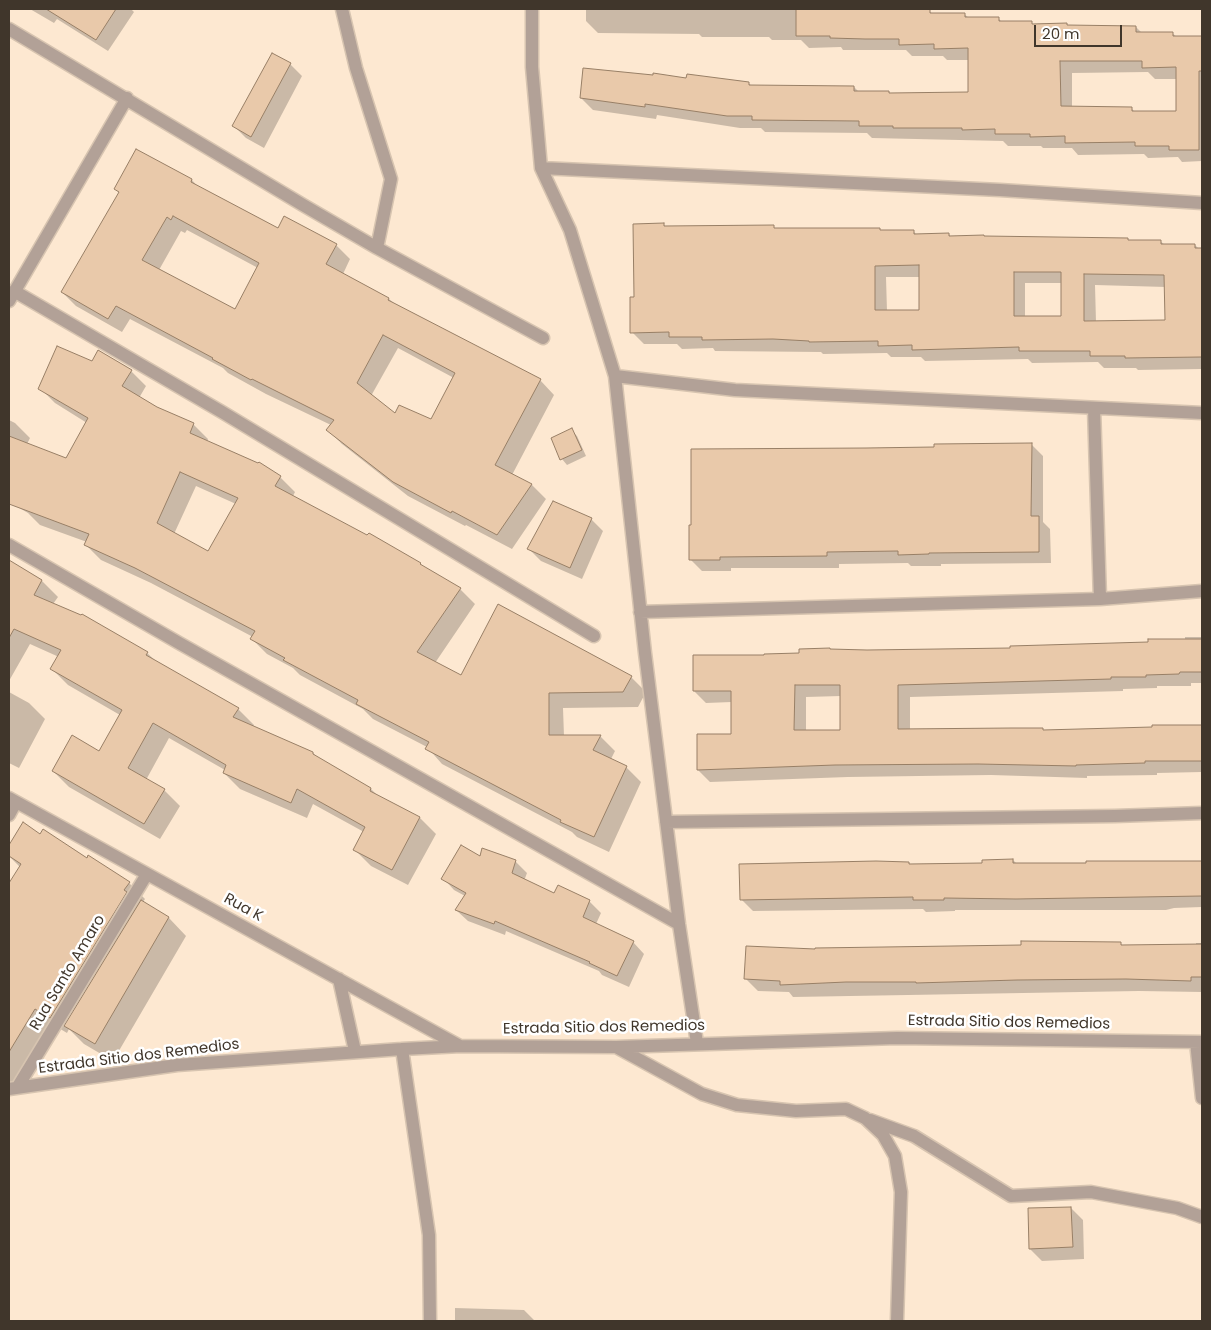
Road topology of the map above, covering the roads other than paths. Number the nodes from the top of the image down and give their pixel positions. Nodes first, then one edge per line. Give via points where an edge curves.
1 (342, 9) edge
2 (532, 9) edge
3 (9, 29) edge
4 (127, 98) junction
5 (541, 168) junction
6 (1202, 203) edge
7 (377, 248) junction
8 (12, 296) edge
9 (544, 338) dead end
10 (615, 376) junction
11 (1094, 408) junction
12 (1202, 413) edge
13 (9, 545) edge
14 (1202, 591) edge
15 (1100, 599) junction
16 (640, 612) junction
17 (594, 636) dead end
18 (13, 800) edge
19 (1202, 813) edge
20 (9, 815) edge
21 (666, 822) junction
22 (147, 874) junction
23 (679, 924) junction
24 (339, 979) junction
25 (1199, 1042) edge
26 (697, 1043) junction
27 (461, 1046) junction
28 (616, 1046) junction
29 (402, 1049) junction
30 (355, 1051) junction
31 (13, 1089) edge
32 (1202, 1098) edge
33 (865, 1118) junction
34 (1202, 1217) edge
35 (430, 1321) edge
36 (897, 1321) edge

1 - 7 street via 356,68 391,179
2 - 5 street via 532,67
3 - 4 street
4 - 7 street
4 - 8 street
5 - 6 street
5 - 10 street via 570,230
7 - 9 street
8 - 17 street via 222,412
10 - 11 street via 735,390
10 - 16 street
11 - 12 street
11 - 15 street
13 - 23 street
14 - 15 street
15 - 16 street
16 - 21 street
18 - 20 street
18 - 22 street, Rua K
19 - 21 street
21 - 23 street
22 - 24 street, Rua K
22 - 31 street, Rua Santo Amaro
23 - 26 street
24 - 27 street, Rua K
24 - 30 street
25 - 26 street, Estrada Sitio dos Remedios via 897,1038
25 - 32 street
26 - 28 street, Estrada Sitio dos Remedios
27 - 28 street, Estrada Sitio dos Remedios
27 - 29 street, Estrada Sitio dos Remedios
28 - 33 street via 702,1094 737,1105 796,1111 846,1109
29 - 30 street, Estrada Sitio dos Remedios
29 - 35 street via 429,1235
30 - 31 street, Estrada Sitio dos Remedios via 177,1065
33 - 34 street via 914,1136 1011,1196 1091,1192 1176,1208
33 - 36 street via 883,1135 894,1156 901,1192

